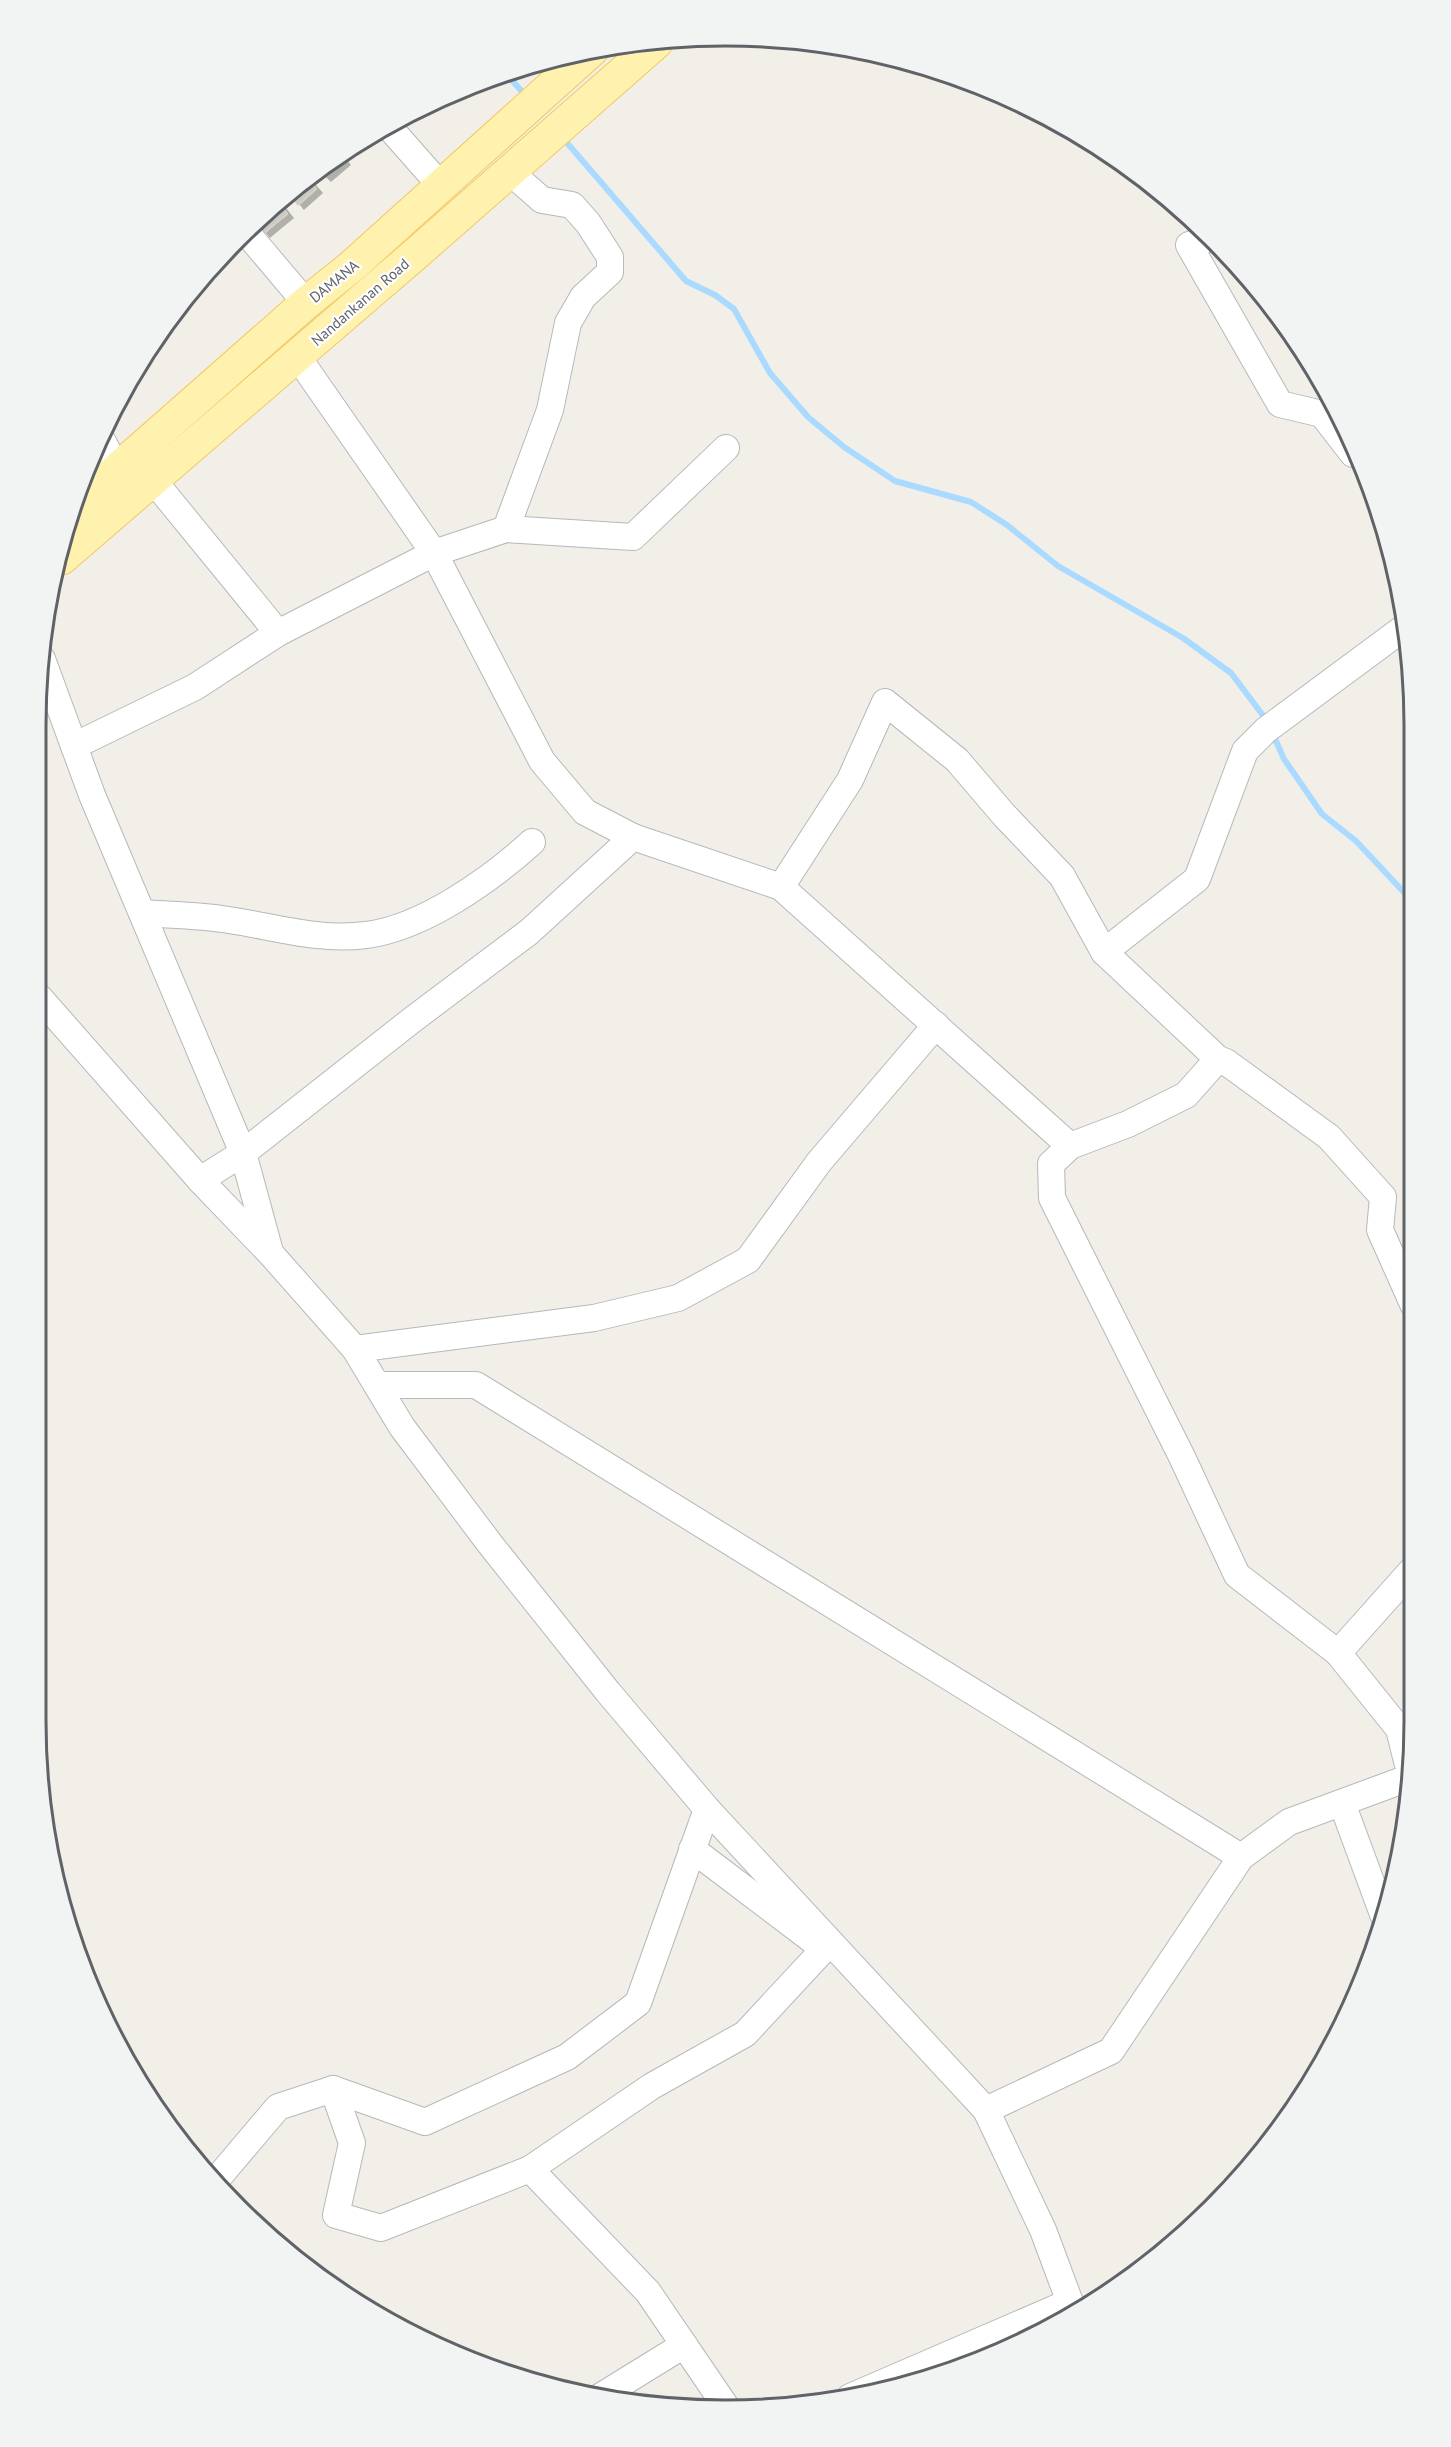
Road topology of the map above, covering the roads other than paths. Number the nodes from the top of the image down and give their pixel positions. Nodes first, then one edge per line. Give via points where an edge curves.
1 (647, 51) edge
2 (575, 64) edge
3 (394, 133) edge
4 (519, 163) junction
5 (441, 186) junction
6 (252, 239) edge
7 (1201, 240) edge
8 (306, 303) junction
9 (297, 356) junction
10 (1328, 412) edge
11 (726, 447) dead end
12 (110, 456) edge
13 (93, 479) edge
14 (153, 480) junction
15 (506, 529) junction
16 (70, 551) edge
17 (434, 552) junction
18 (1398, 632) edge
19 (278, 633) junction
20 (48, 676) edge
21 (74, 746) junction
22 (633, 837) junction
23 (532, 842) dead end
24 (781, 886) junction
25 (142, 913) junction
26 (1104, 952) junction
27 (46, 1005) edge
28 (936, 1025) junction
29 (1218, 1059) junction
30 (1070, 1146) junction
31 (243, 1153) junction
32 (200, 1180) junction
33 (271, 1254) junction
34 (1404, 1284) edge
35 (354, 1349) junction
36 (377, 1385) junction
37 (1404, 1579) edge
38 (1338, 1653) junction
39 (1404, 1725) edge
40 (1402, 1781) edge
41 (1342, 1803) junction
42 (707, 1809) junction
43 (692, 1849) junction
44 (1241, 1857) junction
45 (1379, 1904) edge
46 (333, 2089) junction
47 (986, 2110) junction
48 (530, 2169) junction
49 (221, 2175) edge
50 (1071, 2306) edge
51 (1058, 2314) edge
52 (684, 2345) junction
53 (898, 2378) edge
54 (611, 2390) edge
55 (721, 2400) edge

1 - 4 main road, Nandankanan Road
2 - 5 main road, DAMANA
3 - 5 street
4 - 9 main road, Nandankanan Road
4 - 15 street via 542,200 572,205 588,223 610,257 610,272 583,297 568,323 550,410
5 - 8 main road, DAMANA
6 - 8 street
7 - 10 street via 1189,245 1280,404
8 - 12 main road, DAMANA
9 - 14 main road, Nandankanan Road
9 - 17 street
11 - 15 street via 633,537
12 - 13 main road, DAMANA
14 - 16 main road, Nandankanan Road
14 - 19 street
15 - 17 street
17 - 19 street
17 - 22 street via 543,761 585,812
18 - 26 street via 1266,730 1245,751 1197,879
19 - 21 street via 195,687
20 - 21 street
21 - 25 street
22 - 24 street
22 - 31 street via 529,932
23 - 25 street via 444,907 367,935 314,936 227,920
24 - 26 street via 850,780 885,702 957,760 1062,876
24 - 28 street
25 - 31 street
26 - 29 street
27 - 32 street
28 - 30 street
28 - 35 street via 819,1162 748,1260 678,1298 594,1318
29 - 30 street via 1186,1095 1128,1124
29 - 34 street via 1329,1137 1383,1197 1380,1230
30 - 38 street via 1051,1164 1052,1198 1237,1575
31 - 32 street
31 - 33 street
32 - 33 street
33 - 35 street
35 - 36 street
36 - 42 street via 402,1427 490,1544
36 - 44 street via 476,1385
37 - 38 street
38 - 39 street
40 - 41 street
41 - 44 street via 1289,1822
41 - 45 street
42 - 43 street
42 - 47 street
43 - 46 street via 638,2002 567,2057 425,2122
43 - 48 street via 824,1949 745,2034 652,2086
44 - 47 street via 1111,2051
46 - 48 street via 352,2144 336,2215 381,2228
46 - 49 street via 278,2107
47 - 50 street via 1043,2230
48 - 52 street via 648,2292
51 - 53 street
52 - 54 street
52 - 55 street

